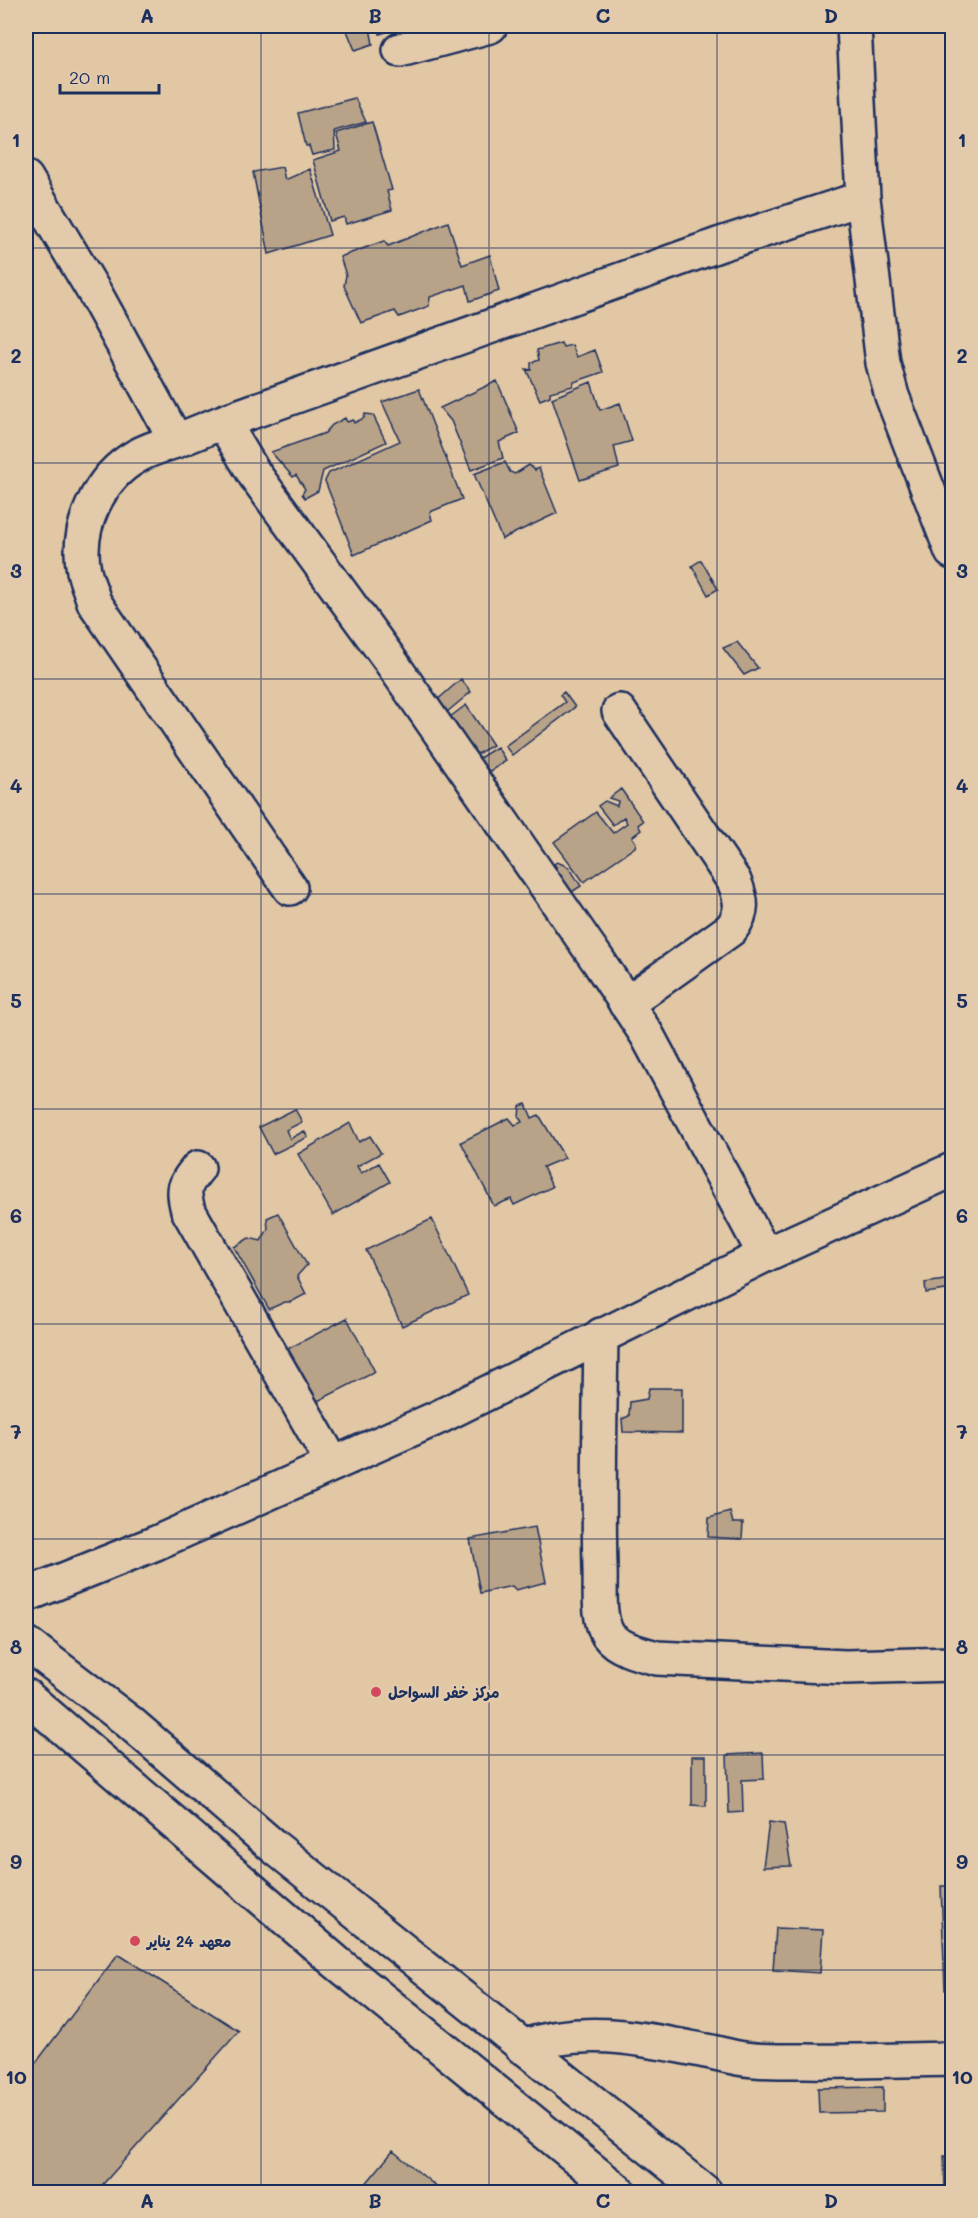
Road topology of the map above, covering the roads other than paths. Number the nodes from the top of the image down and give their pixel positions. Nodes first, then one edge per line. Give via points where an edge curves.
1 (490, 26) edge
2 (854, 26) edge
3 (400, 50) dead end
4 (26, 178) edge
5 (862, 198) junction
6 (223, 422) junction
7 (176, 441) junction
8 (952, 552) edge
9 (619, 711) dead end
10 (290, 888) dead end
11 (626, 1004) junction
12 (198, 1168) dead end
13 (952, 1170) edge
14 (765, 1255) junction
15 (601, 1335) junction
16 (333, 1464) junction
17 (26, 1594) edge
18 (26, 1643) edge
19 (952, 1664) edge
20 (26, 1696) edge
21 (522, 2047) junction
22 (952, 2059) edge
23 (619, 2193) edge
24 (705, 2193) edge

1 - 3 street
2 - 5 street
4 - 7 street
5 - 6 street
5 - 8 street via 883,363
6 - 7 street
6 - 11 street via 262,485 387,656
7 - 10 street via 138,455 108,479 83,533 84,569 94,602
9 - 11 street via 734,881 742,906 731,929
11 - 14 street via 674,1083
12 - 16 street via 184,1187 188,1210
13 - 14 street
14 - 15 street
15 - 16 street
15 - 19 street via 600,1549 602,1618 609,1636 621,1645 657,1658 846,1667
16 - 17 street via 156,1543
18 - 21 street via 128,1722 273,1846
20 - 23 street via 336,1962
21 - 22 street via 544,2039 602,2034 737,2058
21 - 24 street

